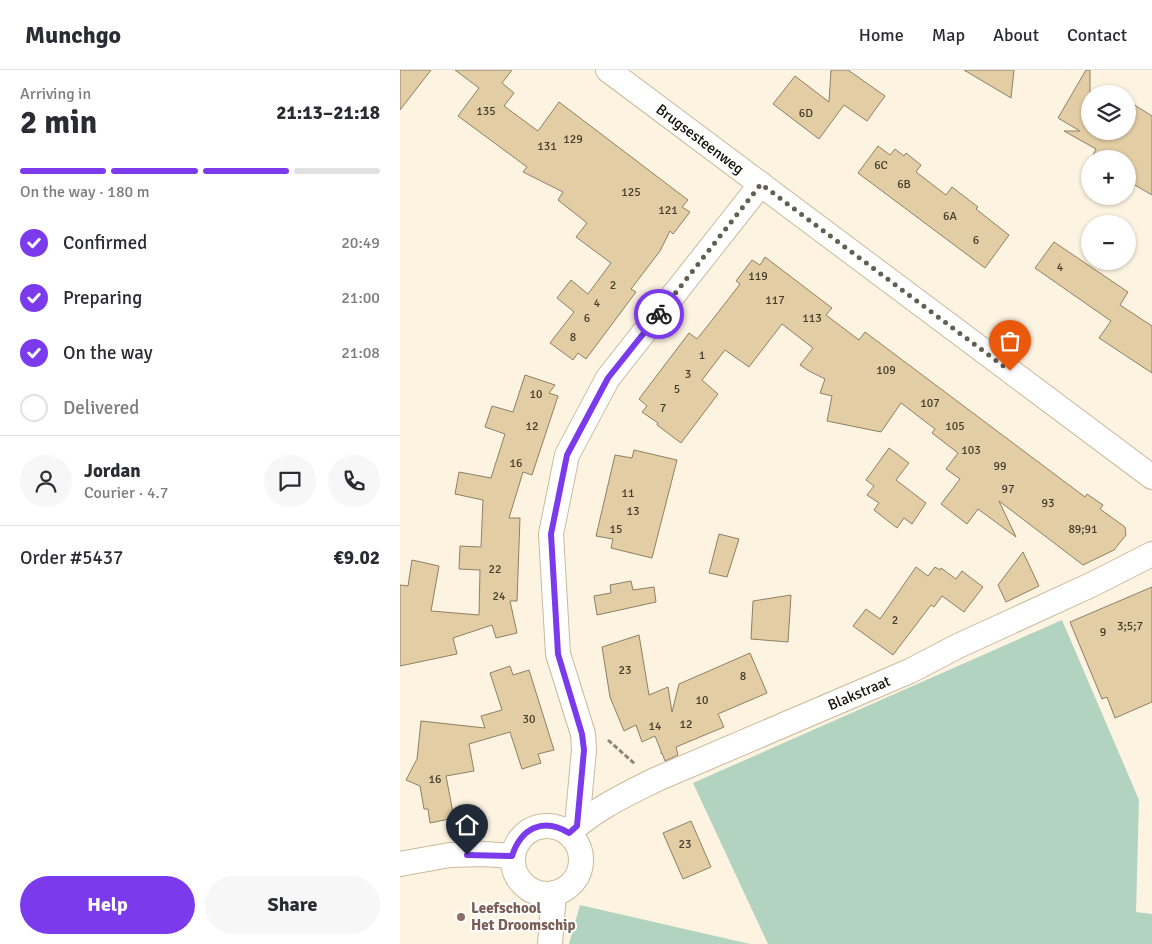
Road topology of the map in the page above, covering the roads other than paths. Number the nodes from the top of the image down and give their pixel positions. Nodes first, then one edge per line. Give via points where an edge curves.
1 (608, 70) edge
2 (761, 184) junction
3 (1152, 477) edge
4 (1152, 554) edge
5 (573, 829) junction
6 (512, 856) junction
7 (400, 864) edge
8 (554, 893) junction
9 (550, 944) edge

1 - 2 street, Brugsesteenweg
2 - 3 street, Brugsesteenweg
2 - 5 street via 608,378 567,455 551,534 558,654 584,750
4 - 5 street, Blakstraat via 910,671 655,780 620,797
5 - 6 street via 547,825 533,828 523,834
5 - 8 street via 581,856 580,868 567,887
6 - 7 street via 450,855
6 - 8 street via 514,871 520,881 542,894
8 - 9 street

